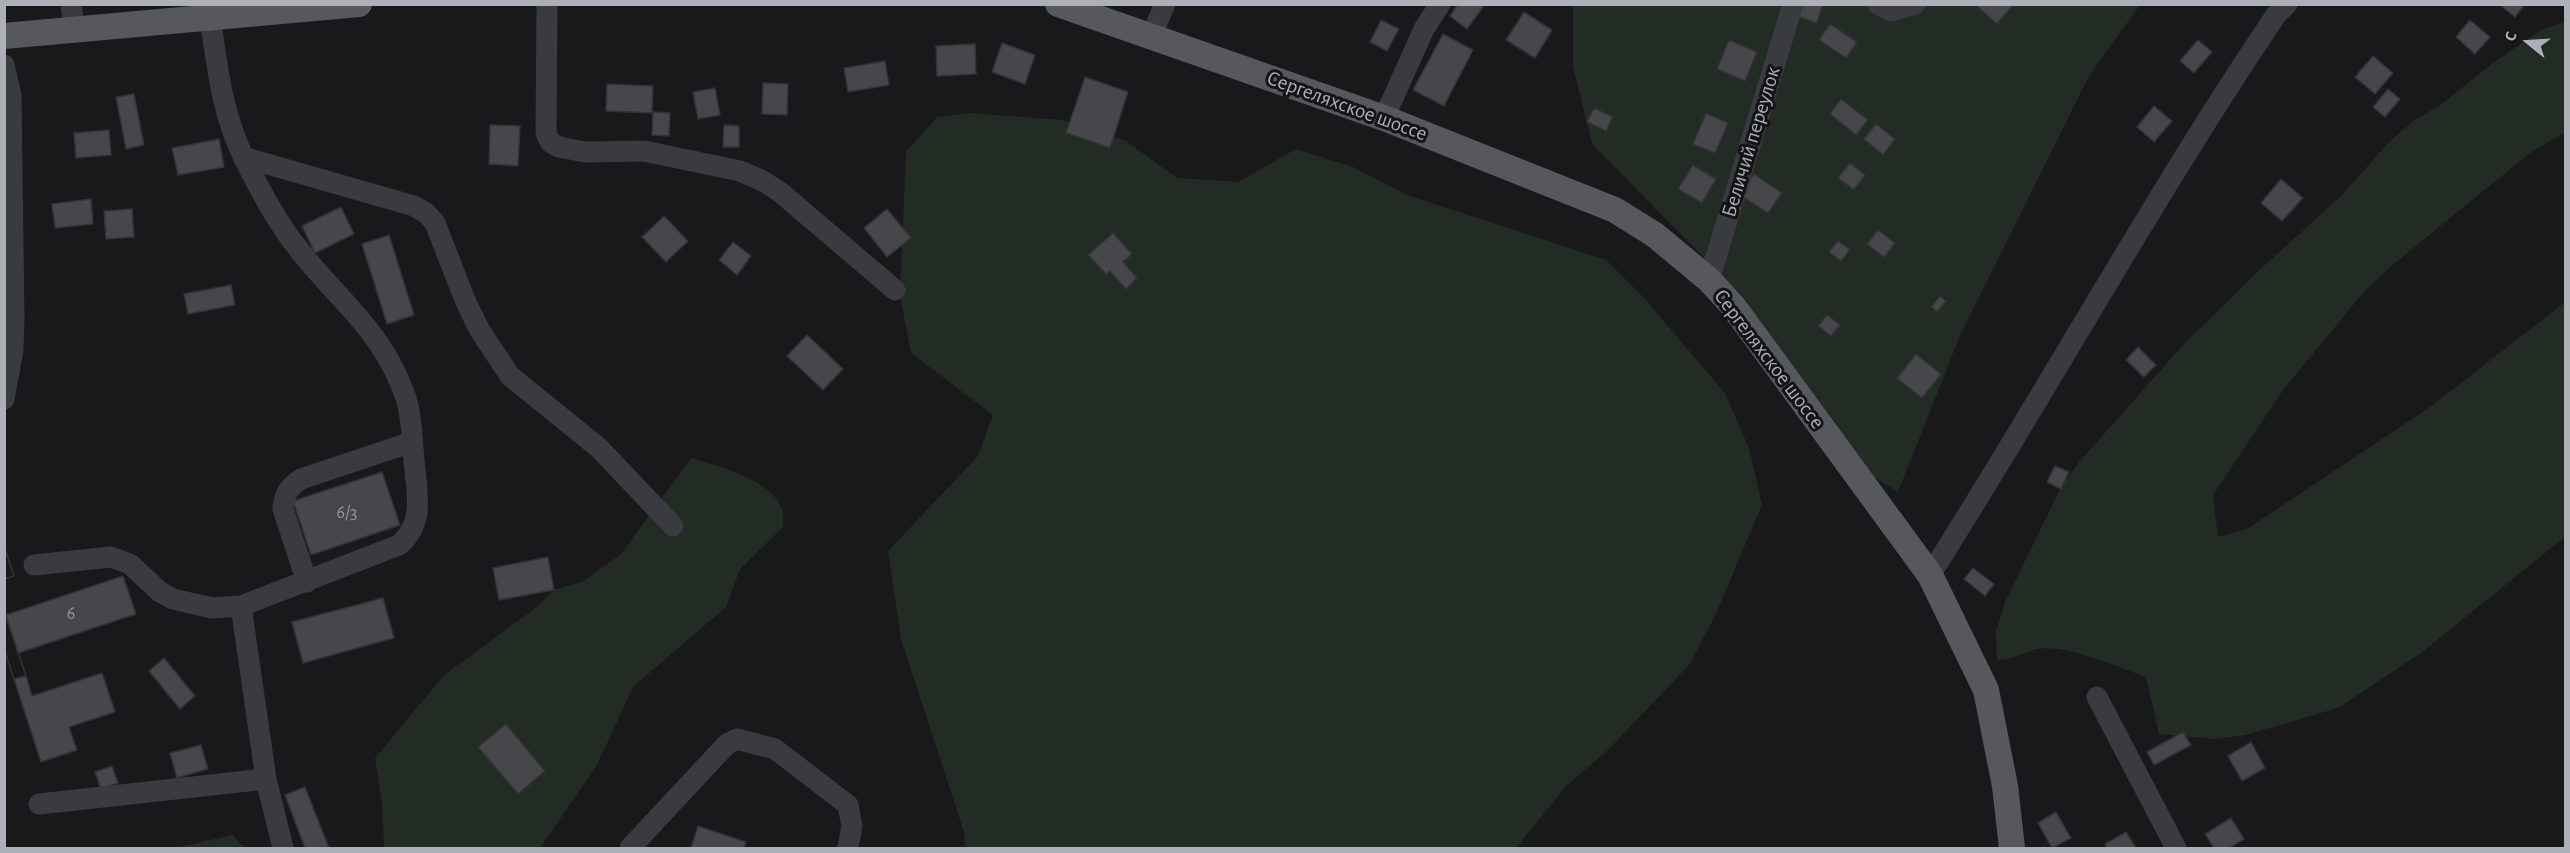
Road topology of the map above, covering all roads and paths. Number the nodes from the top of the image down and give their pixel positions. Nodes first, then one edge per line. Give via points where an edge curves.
1 (71, 4) edge
2 (359, 4) edge
3 (547, 4) edge
4 (1058, 4) edge
5 (1165, 4) edge
6 (1440, 4) edge
7 (1793, 4) edge
8 (1878, 4) edge
9 (1915, 4) edge
10 (2287, 4) edge
11 (1095, 11) edge
12 (210, 17) junction
13 (74, 30) junction
14 (1151, 37) junction
15 (8, 43) edge
16 (4, 65) edge
17 (1384, 118) junction
18 (243, 157) junction
19 (1709, 280) junction
20 (894, 290) dead end
21 (4, 399) edge
22 (412, 442) junction
23 (673, 526) dead end
24 (33, 565) dead end
25 (1930, 575) junction
26 (307, 582) junction
27 (242, 606) junction
28 (2097, 697) dead end
29 (266, 779) junction
30 (39, 804) dead end
31 (283, 849) edge
32 (630, 849) edge
33 (848, 849) edge
34 (2012, 849) edge
35 (2176, 849) edge

1 - 13 street
2 - 12 main road
3 - 20 street via 546,133 550,142 585,152 644,151 740,171 780,192
4 - 11 main road, Сергеляхское шоссе
5 - 14 street
6 - 17 street via 1424,29
7 - 19 street, Беличий переулок
8 - 9 street via 1891,11
10 - 25 street via 2222,94
11 - 14 main road, Сергеляхское шоссе
12 - 13 main road
12 - 18 street via 229,123
13 - 15 main road
14 - 17 main road, Сергеляхское шоссе
16 - 21 street via 11,95 14,304 13,350
17 - 19 main road, Сергеляхское шоссе via 1615,210 1655,235
18 - 22 street via 274,214 300,251 364,320 385,351 406,400
18 - 23 street via 414,206 426,213 442,236 479,329 510,376 599,448
19 - 25 main road, Сергеляхское шоссе via 1733,306
22 - 26 street via 419,504 411,532 399,545
22 - 26 street via 291,485 283,508
24 - 27 street via 111,557 130,564 173,599 212,608
25 - 34 main road, Сергеляхское шоссе via 1986,690 2005,786
26 - 27 street
27 - 29 street
28 - 35 street
29 - 30 street
29 - 31 street
32 - 33 street via 727,744 737,739 775,749 848,805 852,826

